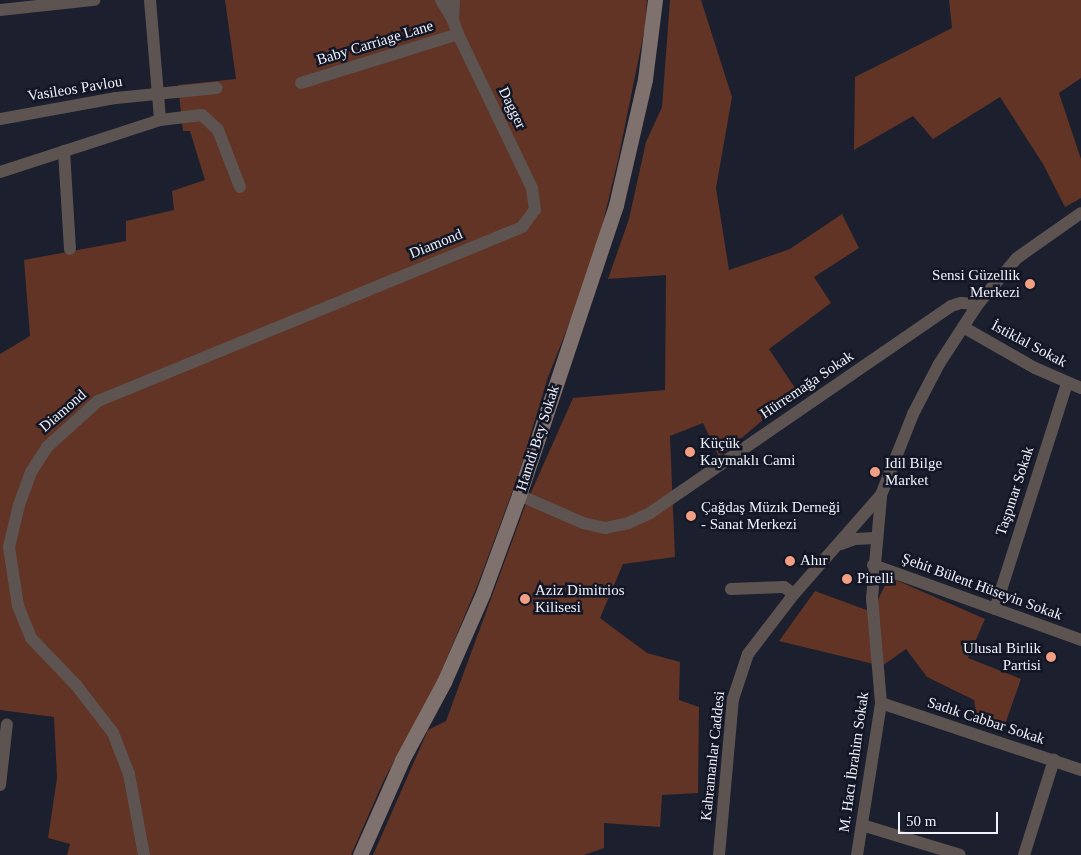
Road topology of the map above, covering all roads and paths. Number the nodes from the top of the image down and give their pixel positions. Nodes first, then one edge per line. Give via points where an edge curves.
1 (94, 0) edge
2 (150, 0) edge
3 (441, 0) edge
4 (454, 0) edge
5 (655, 0) edge
6 (2, 7) edge
7 (453, 20) junction
8 (458, 34) junction
9 (301, 83) dead end
10 (217, 88) dead end
11 (156, 94) junction
12 (0, 119) edge
13 (160, 120) junction
14 (64, 151) junction
15 (0, 172) edge
16 (240, 187) dead end
17 (1081, 213) edge
18 (522, 227) joint
19 (70, 249) dead end
20 (978, 304) junction
21 (963, 327) junction
22 (1067, 383) junction
23 (1081, 388) edge
24 (881, 494) junction
25 (520, 495) junction
26 (875, 538) junction
27 (839, 545) junction
28 (873, 565) junction
29 (732, 589) dead end
30 (794, 594) junction
31 (995, 609) junction
32 (1081, 640) edge
33 (882, 703) junction
34 (7, 724) dead end
35 (1054, 760) junction
36 (1081, 770) edge
37 (0, 785) edge
38 (862, 825) junction
39 (144, 855) edge
40 (360, 855) edge
41 (719, 855) edge
42 (857, 855) edge
43 (960, 855) edge
44 (1024, 855) edge

1 - 6 street
2 - 11 street
3 - 7 street
4 - 7 street, Dagger
5 - 25 street, Hamdi Bey Sokak via 645,79 616,205
7 - 8 street, Dagger
8 - 9 street, Baby Carriage Lane
8 - 18 street, Dagger via 532,188 534,210
10 - 11 street, Vasileos Pavlou
11 - 12 street, Vasileos Pavlou via 81,103
11 - 13 street
13 - 14 street
13 - 16 street via 197,115 206,117 220,135
14 - 15 street
14 - 19 street
17 - 20 street, Kahramanlar Caddesi via 1017,258
18 - 39 street, Diamond via 98,401 47,447 31,472 18,505 9,547 18,606 31,638 76,685 113,732 129,774
20 - 21 street, Kahramanlar Caddesi
20 - 25 street, Hürremağa Sokak via 951,306 650,513 628,523 613,527 589,525
21 - 22 street, İstiklal Sokak via 1002,351
21 - 24 street, Kahramanlar Caddesi via 913,414
22 - 23 street, İstiklal Sokak
22 - 31 street, Taşpınar Sokak
24 - 26 street, M. Hacı İbrahim Sokak
24 - 27 street, Kahramanlar Caddesi
25 - 40 street, Hamdi Bey Sokak via 483,593 444,682 402,760
26 - 27 street via 855,539
26 - 28 street, M. Hacı İbrahim Sokak
27 - 30 street, Kahramanlar Caddesi
28 - 31 street, Şehit Bülent Hüseyin Sokak
28 - 33 street, M. Hacı İbrahim Sokak via 873,629 882,680
29 - 30 street via 784,587
30 - 41 street, Kahramanlar Caddesi via 748,654 740,670 733,699
31 - 32 street, Şehit Bülent Hüseyin Sokak
33 - 35 street, Sadık Cabbar Sokak
33 - 38 street, M. Hacı İbrahim Sokak
34 - 37 street
35 - 36 street, Sadık Cabbar Sokak
35 - 44 street
38 - 42 street, M. Hacı İbrahim Sokak
38 - 43 street

